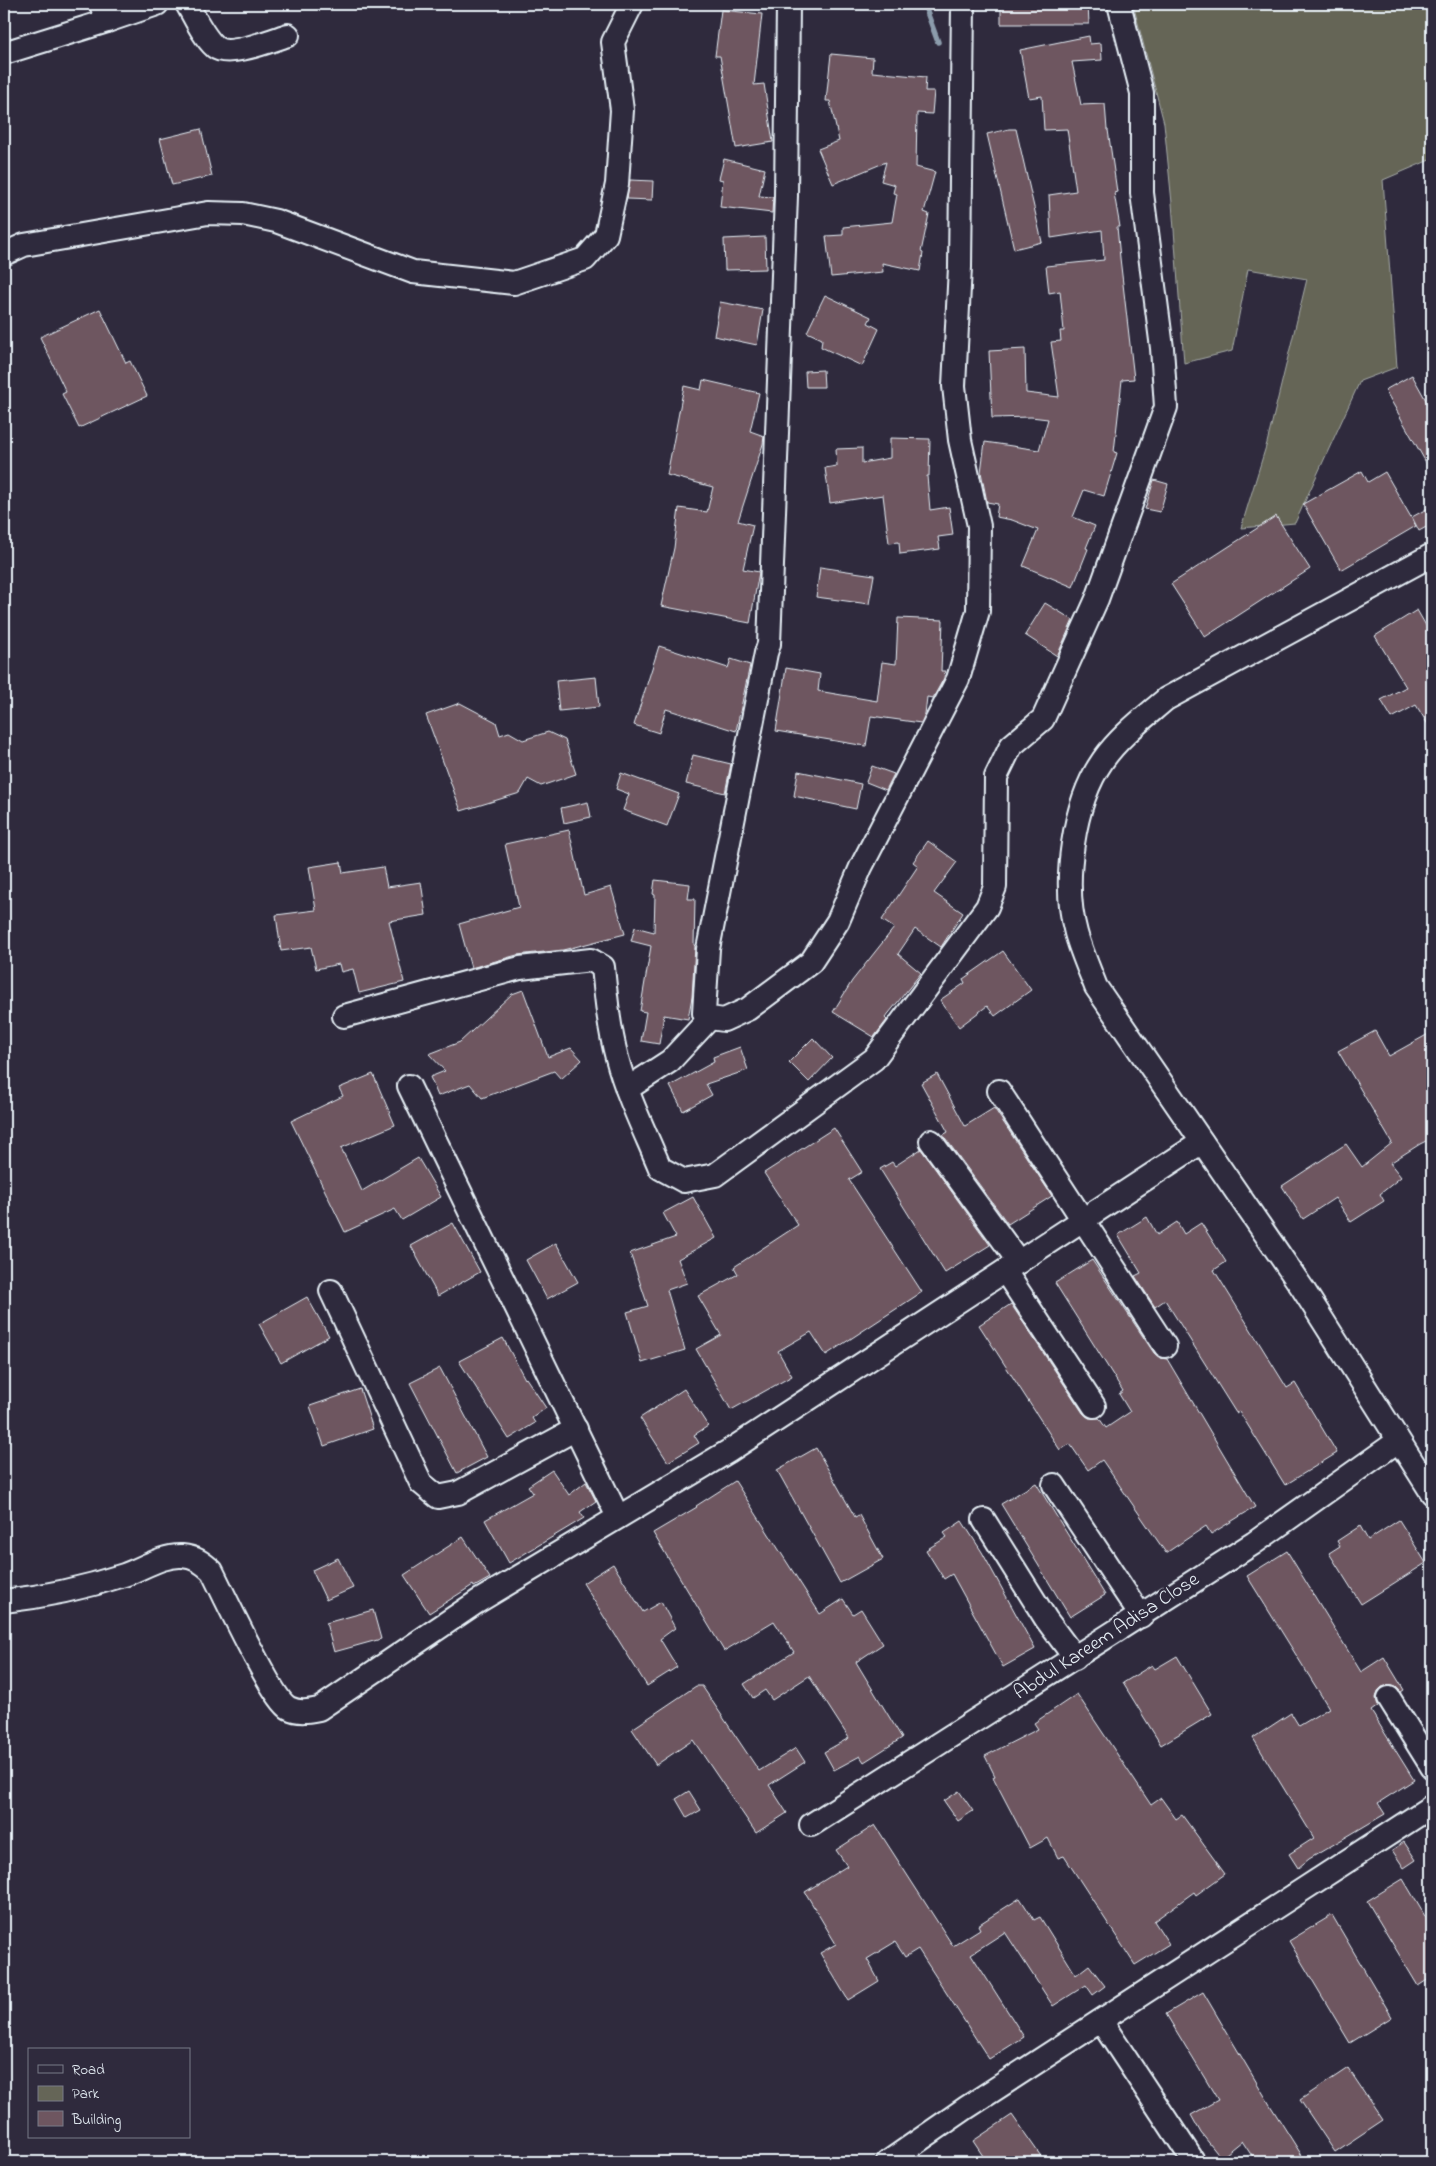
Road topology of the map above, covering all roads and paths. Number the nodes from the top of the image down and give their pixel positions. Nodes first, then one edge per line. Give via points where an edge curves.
1 (156, 4) edge
2 (187, 4) edge
3 (632, 4) edge
4 (788, 4) edge
5 (963, 4) edge
6 (1119, 4) edge
7 (104, 12) edge
8 (288, 35) dead end
9 (4, 53) edge
10 (4, 254) edge
11 (1432, 554) edge
12 (344, 1016) dead end
13 (710, 1018) junction
14 (409, 1086) dead end
15 (628, 1089) junction
16 (999, 1091) dead end
17 (931, 1140) dead end
18 (1202, 1142) junction
19 (1082, 1221) junction
20 (1012, 1266) junction
21 (332, 1291) dead end
22 (1165, 1346) dead end
23 (1094, 1406) dead end
24 (576, 1430) junction
25 (1398, 1441) junction
26 (1054, 1485) dead end
27 (1432, 1494) edge
28 (618, 1517) junction
29 (984, 1520) dead end
30 (4, 1600) edge
31 (1141, 1616) junction
32 (1075, 1658) junction
33 (1389, 1698) dead end
34 (1432, 1767) edge
35 (1432, 1806) edge
36 (811, 1825) dead end
37 (1102, 2021) junction
38 (888, 2162) edge
39 (1194, 2162) edge

1 - 7 street
2 - 8 street via 216,48 229,52
3 - 10 street via 613,42 622,110 617,184 606,235 585,259 514,283 412,272 276,221 243,214 208,213 24,245
4 - 13 street via 786,196 769,644 708,949 704,1013
5 - 13 street via 960,267 954,386 960,440 979,526 978,611 958,680 886,817 838,921 810,962 748,1008 724,1020
6 - 15 street via 1142,92 1142,193 1162,348 1166,407 1097,599 1043,719 1011,746 996,777 995,887 987,907 874,1059 715,1175 684,1181 660,1168
7 - 9 street
11 - 18 street via 1166,699 1131,728 1103,760 1082,802 1070,889 1076,932 1096,987
12 - 15 street via 520,968 591,960 603,967 617,1057
13 - 15 street via 670,1061
14 - 24 street
16 - 19 street
17 - 20 street
18 - 19 street
18 - 25 street via 1303,1289
19 - 20 street
19 - 22 street
20 - 23 street
20 - 28 street via 729,1451
21 - 24 street via 421,1483 438,1497 458,1493
24 - 28 street
25 - 27 street
25 - 31 street, Abdul Kareem Adisa Close via 1254,1543
26 - 31 street
28 - 30 street via 477,1602 319,1710 303,1712 287,1708 265,1676 212,1570 198,1559 166,1558 98,1582 24,1599
29 - 32 street via 1046,1620
31 - 32 street, Abdul Kareem Adisa Close
32 - 36 street, Abdul Kareem Adisa Close
33 - 34 street
35 - 37 street
37 - 38 street
37 - 39 street

